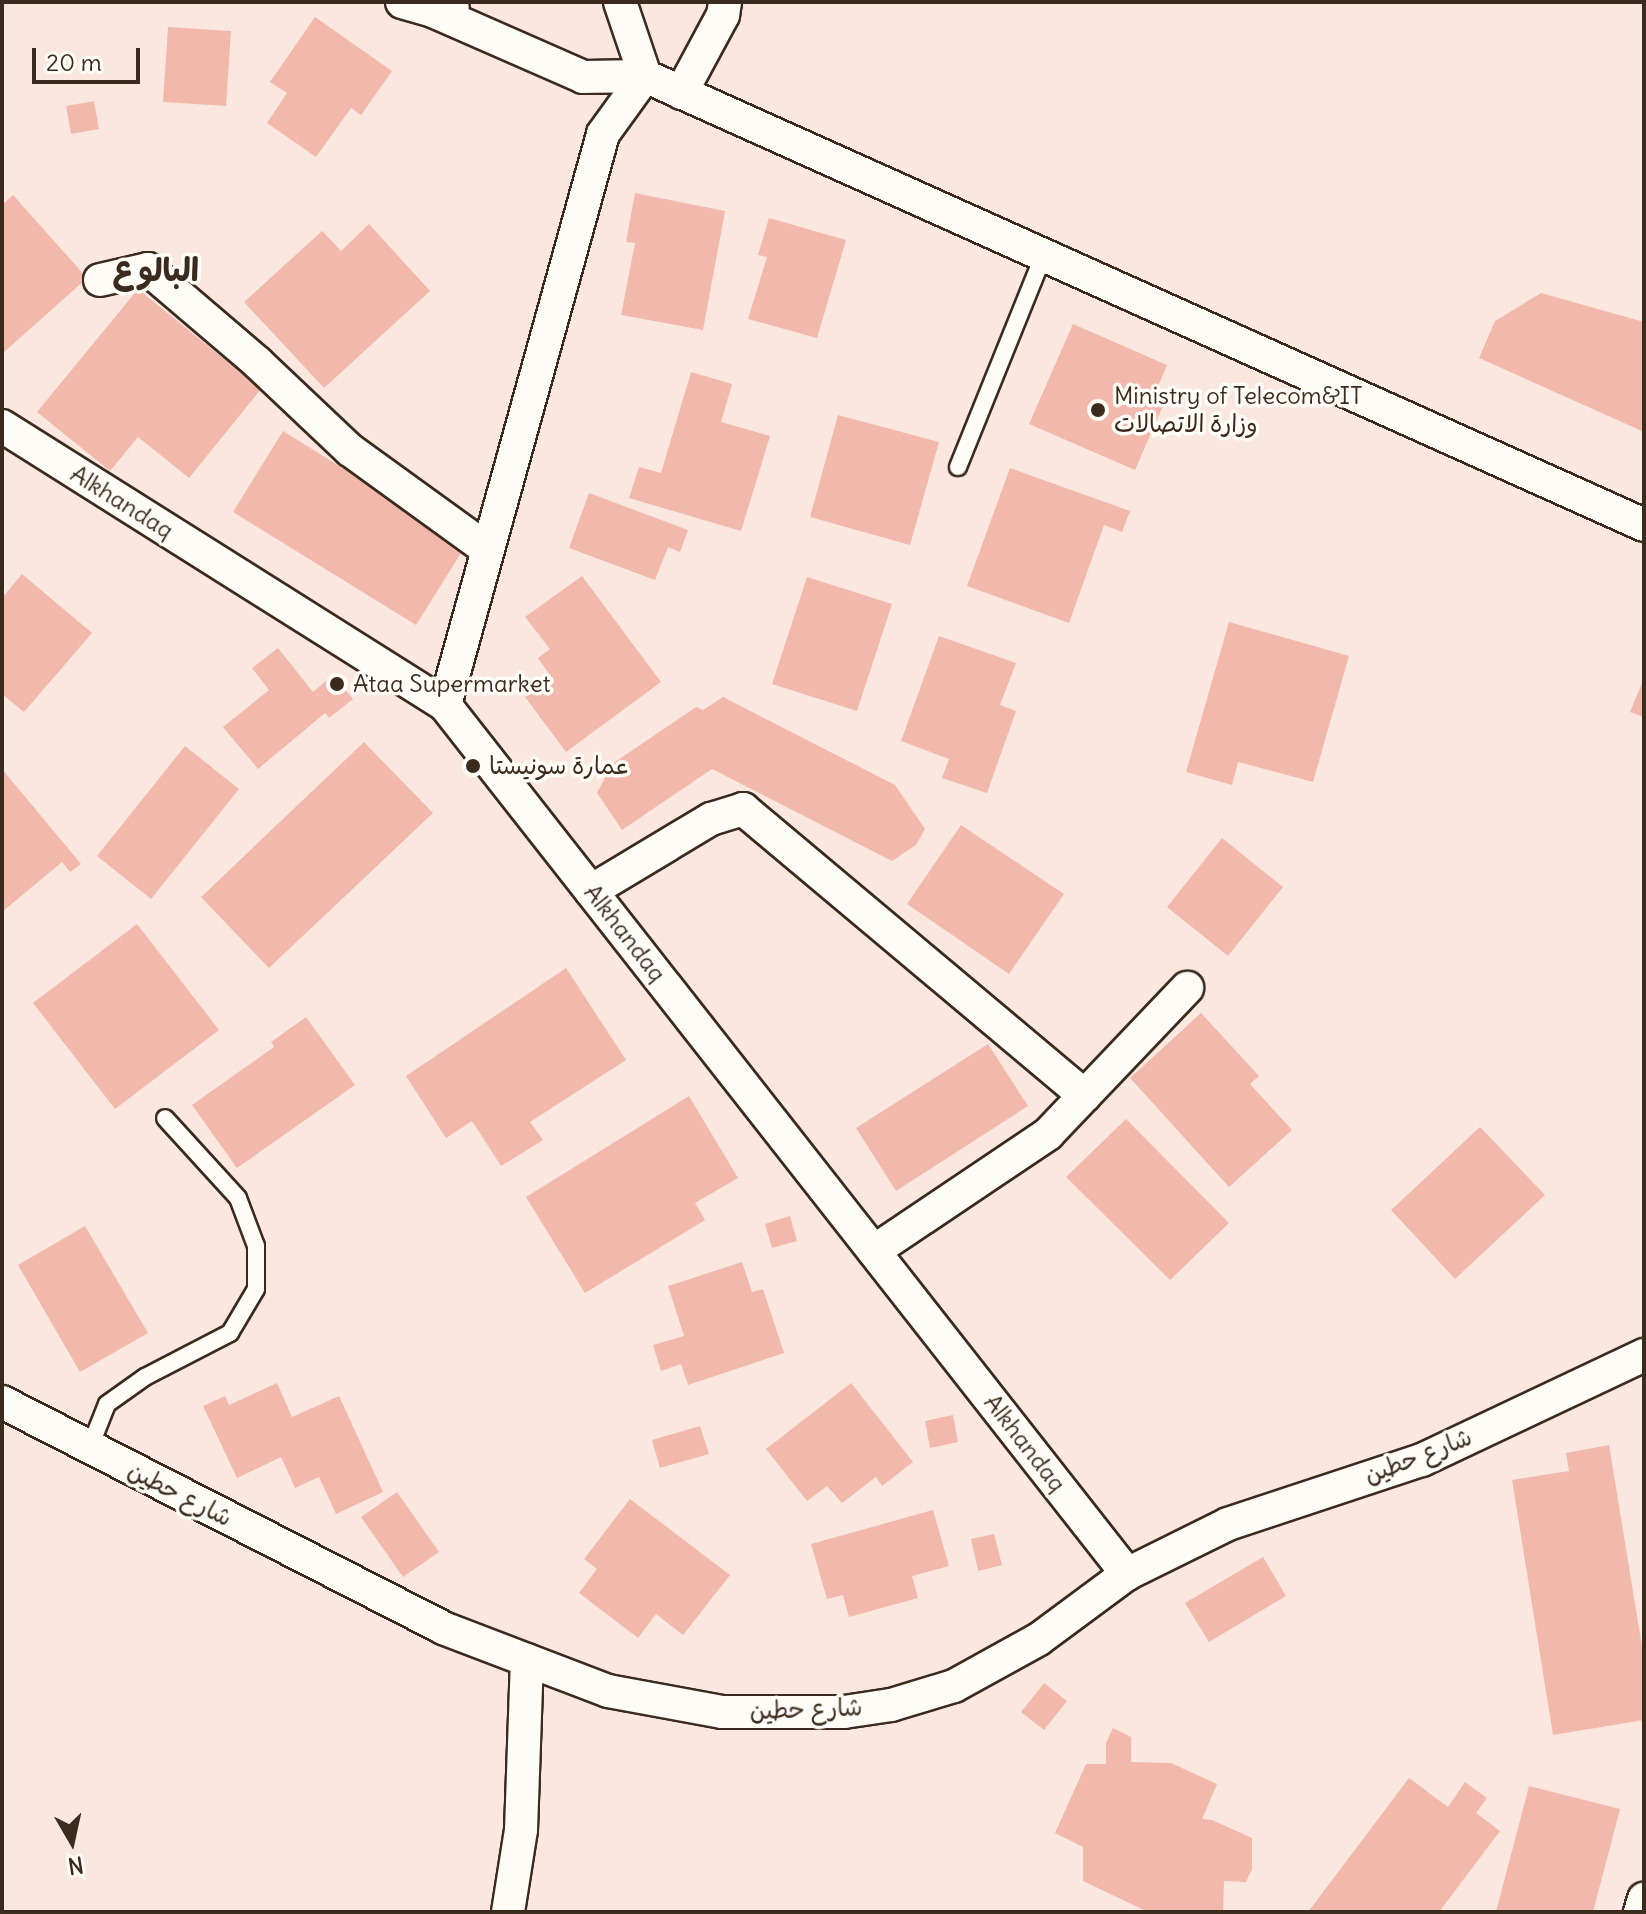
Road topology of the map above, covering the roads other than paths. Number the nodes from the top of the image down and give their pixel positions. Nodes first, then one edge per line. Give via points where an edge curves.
1 (402, 2) edge
2 (465, 2) edge
3 (620, 2) edge
4 (725, 2) edge
5 (433, 11) junction
6 (645, 76) junction
7 (681, 93) junction
8 (1044, 254) junction
9 (100, 280) dead end
10 (2, 426) edge
11 (958, 467) dead end
12 (1644, 525) edge
13 (488, 550) junction
14 (445, 705) junction
15 (591, 891) junction
16 (1187, 988) dead end
17 (1085, 1096) junction
18 (165, 1118) dead end
19 (874, 1251) junction
20 (1644, 1355) edge
21 (2, 1402) edge
22 (90, 1447) junction
23 (1127, 1574) junction
24 (527, 1660) junction
25 (1644, 1899) edge
26 (508, 1912) edge
27 (1640, 1912) edge

1 - 5 street
2 - 5 street
3 - 6 street
4 - 7 street
5 - 6 street via 583,77
6 - 7 street
6 - 13 street via 603,134
7 - 8 street
8 - 11 lane
8 - 12 street
9 - 13 street via 148,269 350,450
10 - 14 street, Alkhandaq
13 - 14 street
14 - 15 street, Alkhandaq
15 - 17 street via 711,819 743,809
15 - 19 street, Alkhandaq
16 - 17 street
17 - 19 street via 1048,1134
18 - 22 lane via 238,1198 256,1246 256,1289 230,1333 145,1377 107,1404
19 - 23 street, Alkhandaq
20 - 23 street, شارع حطين via 1422,1460 1228,1524
21 - 22 street, شارع حطين
22 - 24 street, شارع حطين via 443,1628
23 - 24 street, شارع حطين via 1039,1639 954,1686 844,1712 722,1712 608,1691
24 - 26 street via 521,1830
25 - 27 street

